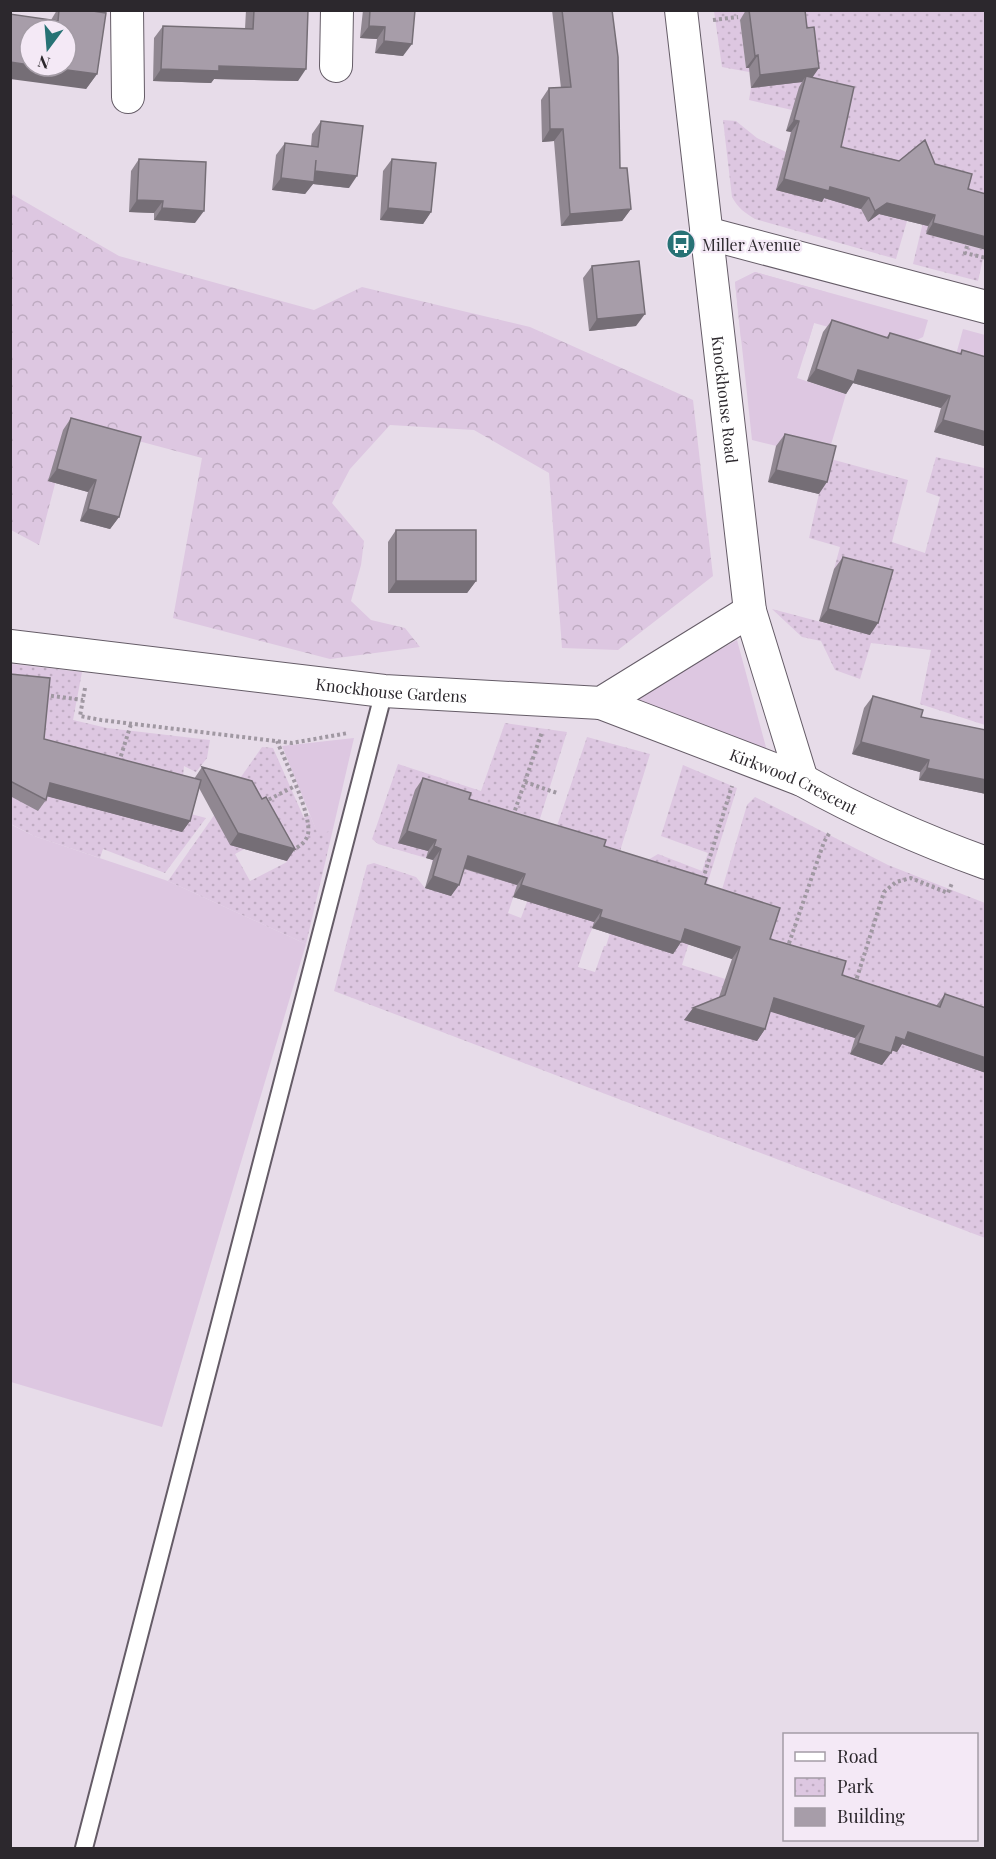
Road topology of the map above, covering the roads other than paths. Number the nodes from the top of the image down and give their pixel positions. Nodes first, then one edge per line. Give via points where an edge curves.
1 (127, 10) edge
2 (337, 10) edge
3 (681, 10) edge
4 (336, 66) dead end
5 (128, 97) dead end
6 (706, 233) junction
7 (986, 307) edge
8 (750, 611) junction
9 (10, 646) edge
10 (384, 691) junction
11 (602, 703) junction
12 (802, 780) junction
13 (974, 859) edge
14 (84, 1848) edge

1 - 5 street
2 - 4 street
3 - 6 street, Knockhouse Road
6 - 7 street
6 - 8 street, Knockhouse Road
8 - 11 street
8 - 12 street, Knockhouse Road
9 - 10 street, Knockhouse Gardens
10 - 11 street, Knockhouse Gardens
10 - 14 lane
11 - 12 street, Kirkwood Crescent
12 - 13 street, Kirkwood Crescent via 926,841

